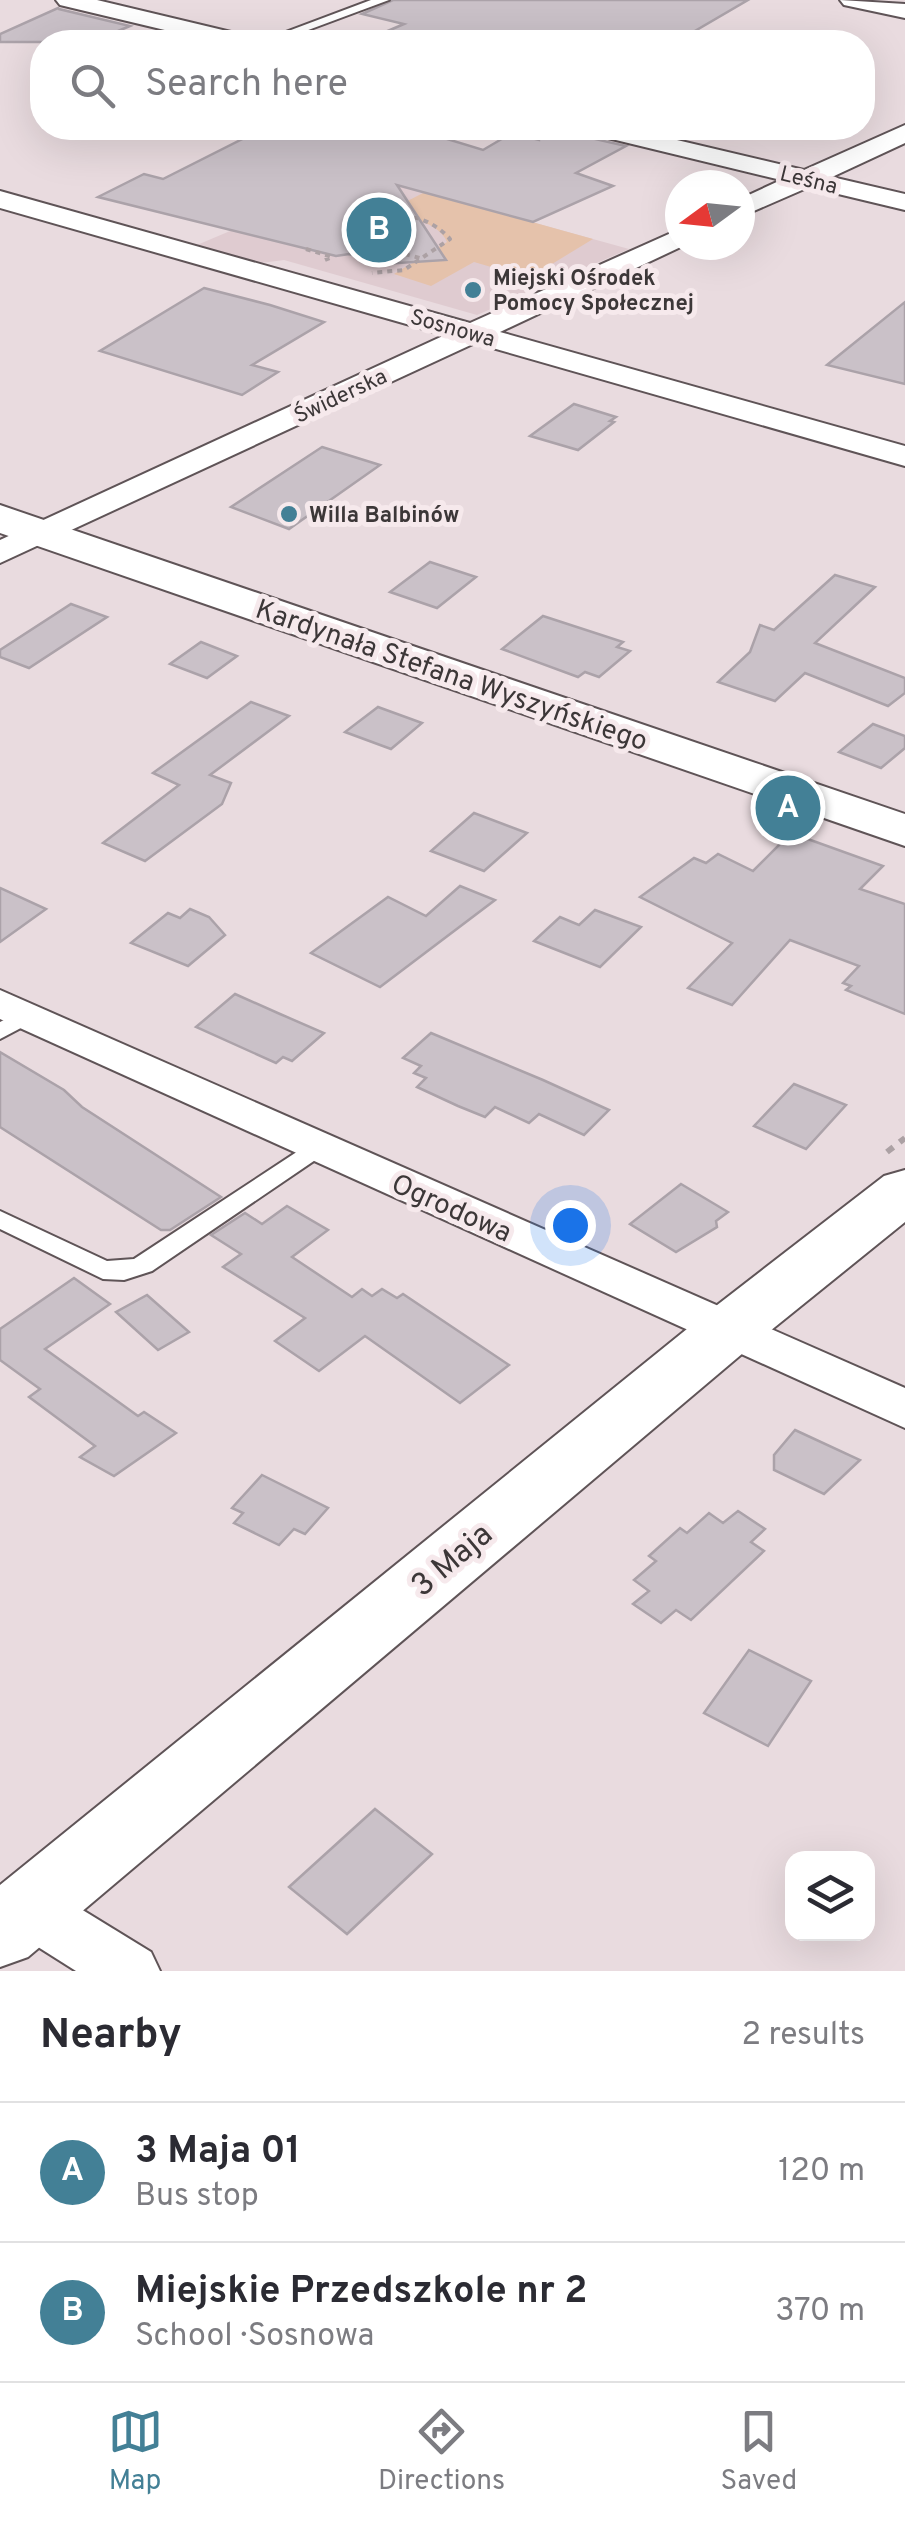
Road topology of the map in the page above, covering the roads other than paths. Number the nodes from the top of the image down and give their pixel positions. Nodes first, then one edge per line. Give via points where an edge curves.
1 (68, 0) edge
2 (384, 0) edge
3 (852, 0) edge
4 (905, 11) edge
5 (192, 30) edge
6 (299, 30) edge
7 (905, 133) edge
8 (646, 140) edge
9 (806, 178) junction
10 (0, 199) edge
11 (755, 201) edge
12 (905, 202) edge
13 (665, 243) edge
14 (474, 333) junction
15 (905, 456) edge
16 (22, 525) edge
17 (0, 553) edge
18 (905, 831) edge
19 (9, 1017) edge
20 (318, 1146) junction
21 (905, 1190) edge
22 (0, 1219) edge
23 (726, 1332) junction
24 (905, 1410) edge
25 (14, 1920) edge
26 (129, 1971) edge

1 - 5 street
2 - 6 lane
3 - 4 street
7 - 9 street
8 - 9 street, Leśna
9 - 11 street
9 - 12 street, Leśna
10 - 14 street, Sosnowa
13 - 14 street, Świderska
14 - 15 street, Sosnowa
14 - 16 street, Świderska
16 - 17 street, Świderska
16 - 18 street, Kardynała Stefana Wyszyńskiego
19 - 20 street, Ogrodowa
20 - 22 lane via 124,1272 102,1270
20 - 23 street, Ogrodowa
21 - 23 street, 3 Maja
23 - 24 street, Ogrodowa
23 - 25 street, 3 Maja
25 - 26 street

